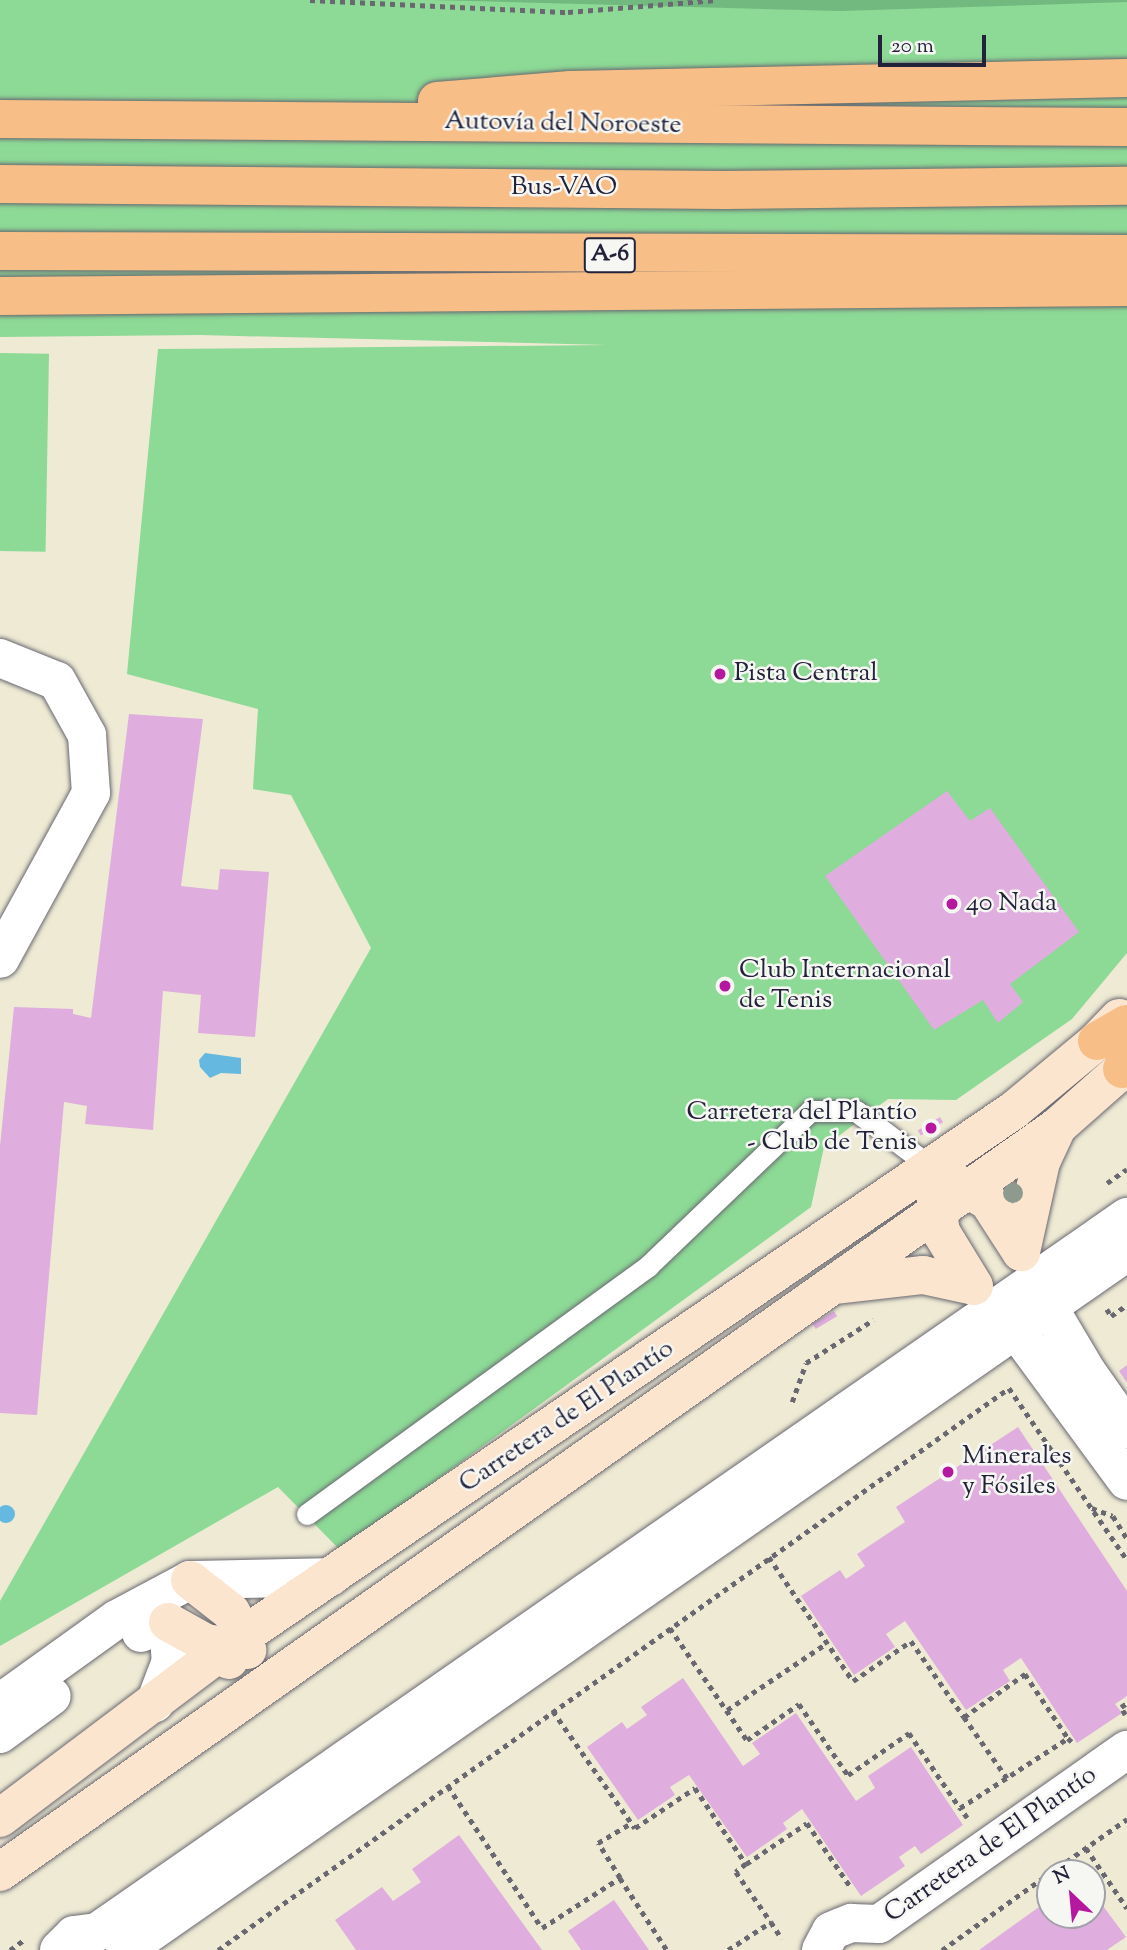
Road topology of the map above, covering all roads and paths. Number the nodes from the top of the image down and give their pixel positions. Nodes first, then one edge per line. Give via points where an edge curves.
1 (310, 0) edge
2 (717, 0) edge
3 (1127, 78) edge
4 (0, 119) edge
5 (215, 120) junction
6 (1127, 127) edge
7 (0, 184) edge
8 (1127, 186) edge
9 (0, 251) edge
10 (1127, 254) edge
11 (1127, 287) edge
12 (0, 298) edge
13 (0, 658) edge
14 (0, 959) edge
15 (1127, 1008) edge
16 (1120, 1051) edge
17 (1058, 1127) junction
18 (931, 1167) junction
19 (953, 1199) junction
20 (1127, 1217) edge
21 (1127, 1252) edge
22 (1036, 1280) junction
23 (826, 1286) junction
24 (994, 1309) junction
25 (1127, 1429) edge
26 (1127, 1480) edge
27 (1091, 1508) junction
28 (307, 1514) dead end
29 (1127, 1538) edge
30 (470, 1539) junction
31 (769, 1557) junction
32 (1127, 1560) edge
33 (330, 1577) junction
34 (190, 1580) junction
35 (168, 1622) junction
36 (670, 1628) junction
37 (827, 1643) junction
38 (231, 1644) junction
39 (0, 1703) edge
40 (155, 1703) junction
41 (727, 1710) junction
42 (553, 1711) junction
43 (964, 1717) junction
44 (0, 1734) edge
45 (1069, 1738) dead end
46 (1127, 1750) edge
47 (1127, 1774) edge
48 (1007, 1778) dead end
49 (448, 1786) junction
50 (960, 1808) dead end
51 (0, 1818) edge
52 (1127, 1819) edge
53 (631, 1822) junction
54 (1086, 1848) junction
55 (0, 1850) edge
56 (1070, 1859) edge
57 (746, 1864) junction
58 (0, 1872) edge
59 (620, 1878) junction
60 (1036, 1883) edge
61 (855, 1893) dead end
62 (1127, 1908) edge
63 (771, 1922) junction
64 (782, 1939) dead end
65 (59, 1950) edge
66 (125, 1950) edge
67 (218, 1950) edge
68 (667, 1950) edge
69 (728, 1950) edge
70 (821, 1950) edge
71 (884, 1950) edge
72 (942, 1950) edge

1 - 2 path via 568,12
3 - 5 highway via 571,90
4 - 5 highway, Autovía del Noroeste
5 - 6 highway, Autovía del Noroeste
7 - 8 highway, Bus-VAO via 725,190
9 - 10 highway, A-6
11 - 12 highway
13 - 14 street via 57,681 87,736 91,793
15 - 16 street, Carretera de El Plantío
16 - 17 street, Carretera de El Plantío
16 - 18 street, Carretera de El Plantío via 1030,1098
17 - 19 street, Carretera de El Plantío
17 - 22 street via 1041,1162
18 - 19 street
18 - 28 lane via 856,1111 810,1111 648,1266
18 - 33 street, Carretera de El Plantío
19 - 22 street via 988,1201
19 - 23 street, Carretera de El Plantío
19 - 24 street via 941,1232
20 - 22 street
21 - 22 street
22 - 24 street
22 - 25 street
23 - 24 street via 923,1275
23 - 30 street, Carretera de El Plantío
24 - 26 street
24 - 65 street via 97,1932 74,1935
24 - 66 street
27 - 29 path via 1113,1516
27 - 31 path via 1009,1388
27 - 32 path
30 - 38 street via 421,1538 256,1647 247,1650
30 - 58 street, Carretera de El Plantío
31 - 36 path
31 - 37 path
33 - 34 street
33 - 38 street, Carretera de El Plantío
34 - 38 street via 231,1612 238,1624
34 - 39 street via 117,1619
35 - 38 street via 206,1643
35 - 40 street via 170,1661
35 - 44 street via 137,1634
36 - 41 path
36 - 42 path
37 - 41 path
37 - 43 path via 853,1681 911,1641
38 - 40 street, Carretera de El Plantío
38 - 55 street via 229,1663 70,1783
40 - 51 street, Carretera de El Plantío
41 - 50 path via 747,1740 799,1704 848,1775 909,1734
42 - 49 path
42 - 53 path
43 - 45 path via 1025,1674
43 - 48 path
46 - 70 street, Carretera de El Plantío via 878,1924 850,1923 831,1931
47 - 71 street, Carretera de El Plantío via 887,1938
49 - 59 path via 542,1928
49 - 67 path
52 - 54 path
53 - 57 path via 635,1828 695,1788
53 - 59 path via 598,1843
54 - 56 path
54 - 62 path
57 - 61 path via 807,1823
57 - 63 path via 736,1872
59 - 68 path
60 - 72 path
63 - 64 path
63 - 69 path

